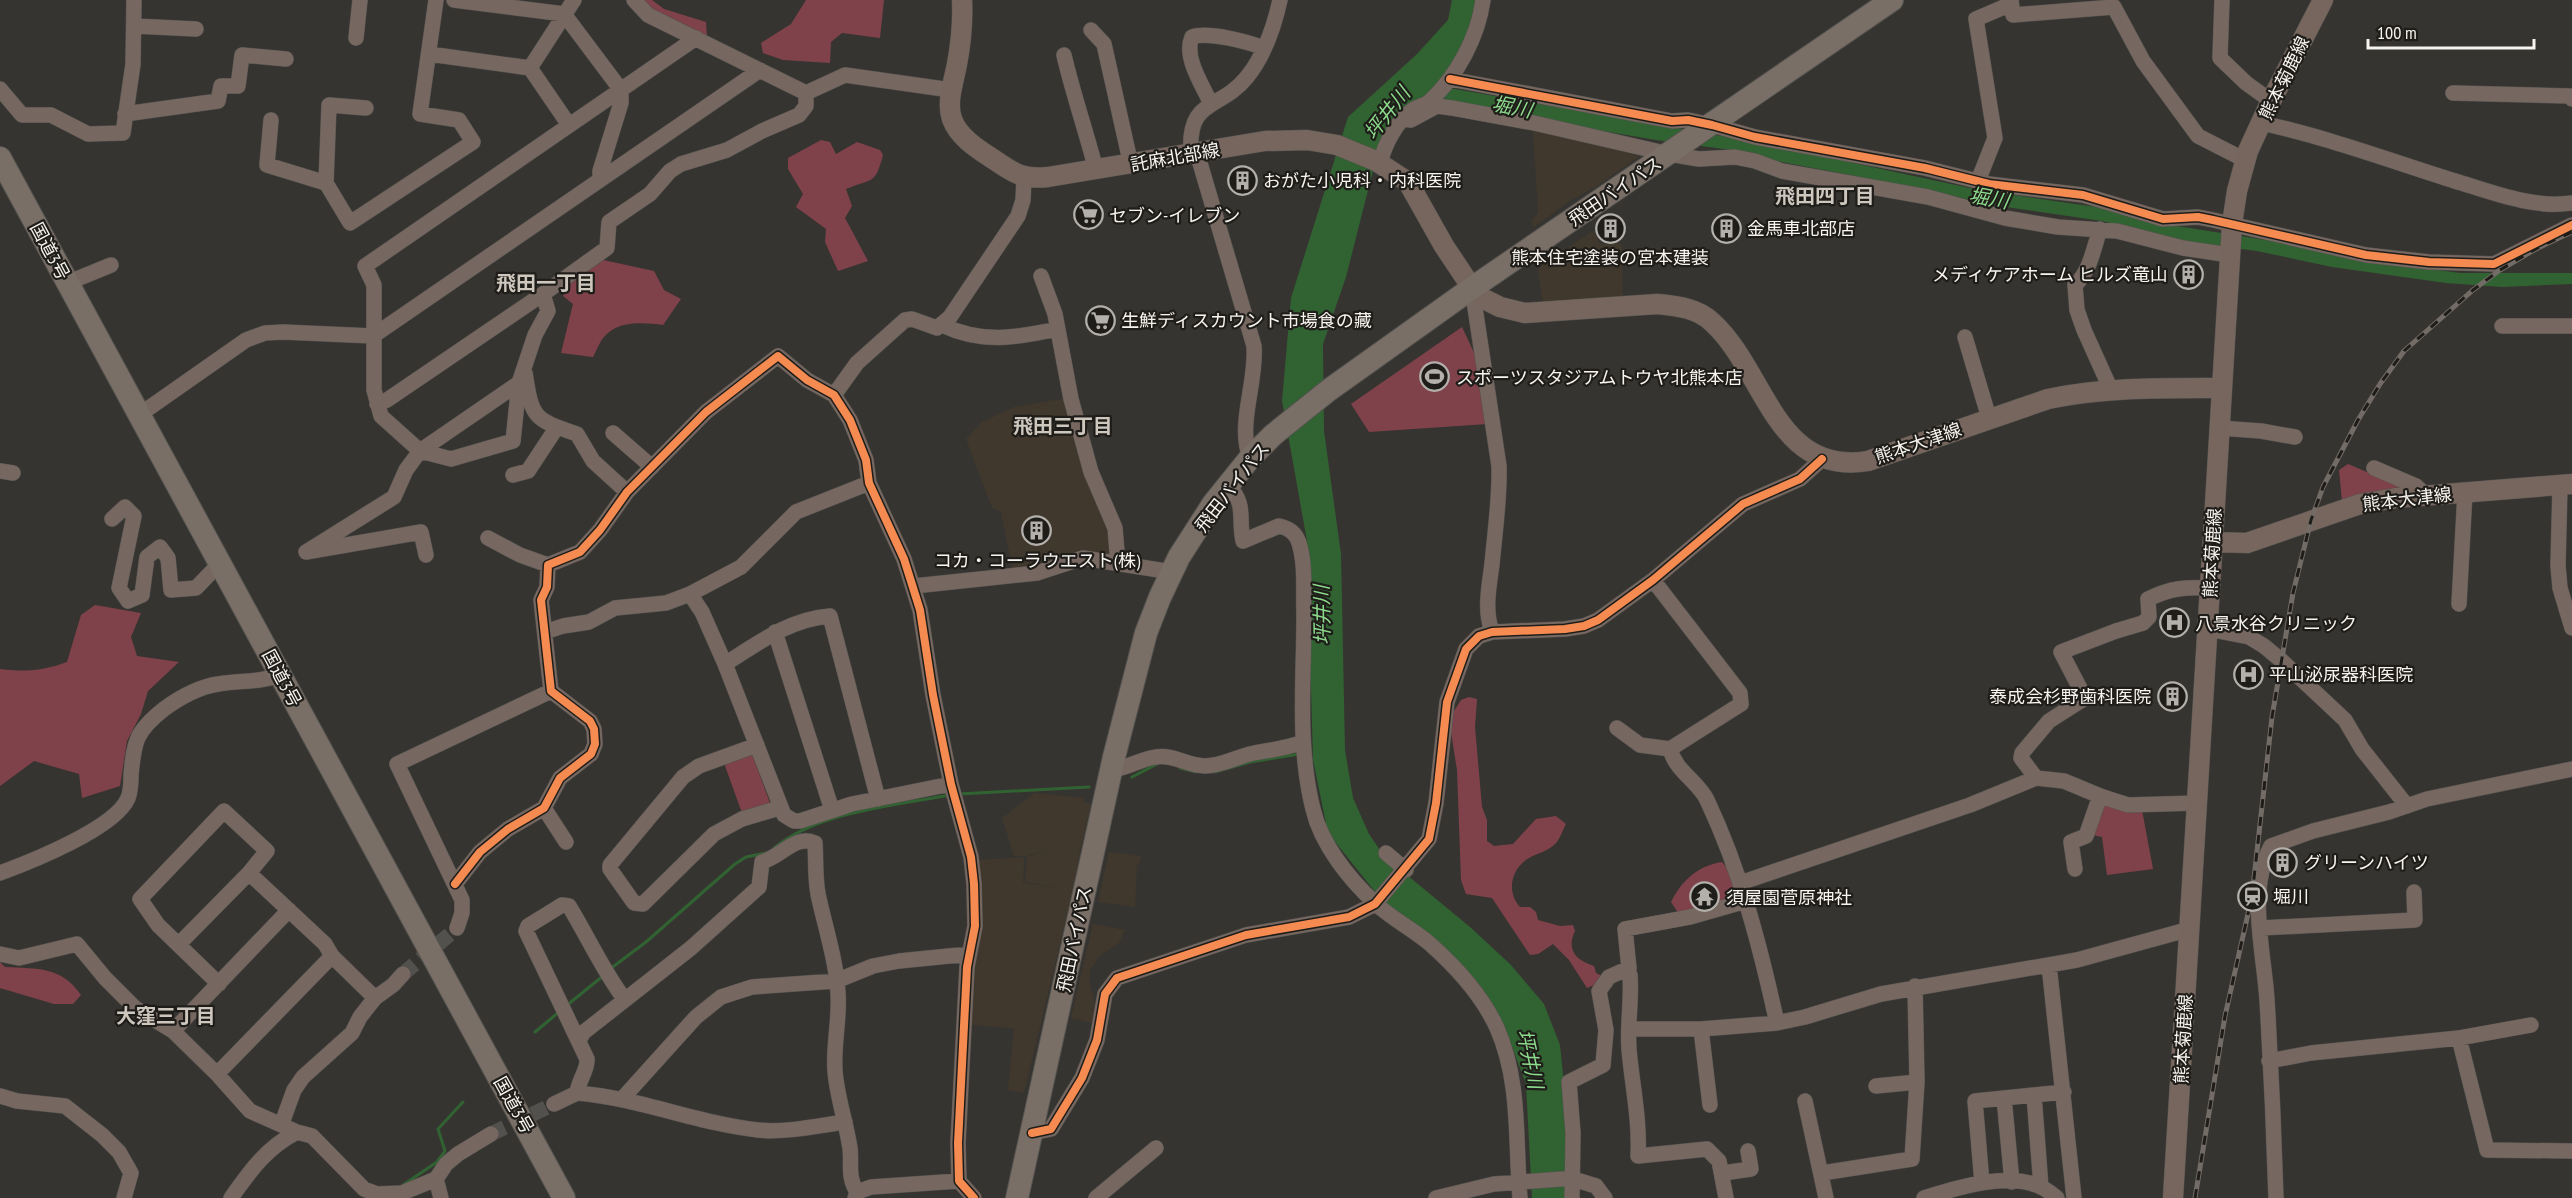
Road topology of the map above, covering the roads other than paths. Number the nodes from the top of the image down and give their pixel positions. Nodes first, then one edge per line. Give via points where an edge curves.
1 (134, 0) edge
2 (360, 0) edge
3 (436, 0) edge
4 (454, 0) edge
5 (574, 0) edge
6 (634, 0) edge
7 (962, 0) edge
8 (1280, 0) edge
9 (1483, 0) edge
10 (1892, 0) edge
11 (2222, 0) edge
12 (2323, 0) edge
13 (2011, 2) edge
14 (1867, 7) edge
15 (564, 14) junction
16 (134, 26) junction
17 (196, 29) dead end
18 (1091, 30) dead end
19 (356, 38) dead end
20 (696, 38) junction
21 (1264, 48) junction
22 (429, 54) junction
23 (1064, 55) dead end
24 (286, 59) dead end
25 (530, 68) junction
26 (760, 70) junction
27 (1448, 82) junction
28 (0, 89) edge
29 (621, 90) junction
30 (951, 90) junction
31 (806, 93) junction
32 (2453, 93) dead end
33 (2572, 99) edge
34 (2271, 100) junction
35 (1211, 104) junction
36 (366, 108) dead end
37 (125, 114) junction
38 (1404, 119) junction
39 (271, 120) dead end
40 (2261, 123) junction
41 (568, 125) junction
42 (1708, 127) junction
43 (1672, 153) junction
44 (1194, 154) junction
45 (0, 158) edge
46 (2245, 160) junction
47 (1378, 162) junction
48 (1131, 165) junction
49 (1096, 170) junction
50 (1024, 178) junction
51 (600, 179) junction
52 (1978, 181) junction
53 (326, 183) junction
54 (2572, 203) edge
55 (2572, 225) edge
56 (2232, 226) junction
57 (2100, 229) junction
58 (2230, 253) junction
59 (111, 265) dead end
60 (1041, 276) dead end
61 (67, 283) junction
62 (1472, 288) junction
63 (543, 294) junction
64 (942, 325) junction
65 (2502, 326) dead end
66 (2572, 326) edge
67 (1057, 329) junction
68 (373, 336) junction
69 (1965, 337) dead end
70 (524, 367) junction
71 (519, 383) junction
72 (2222, 388) junction
73 (2111, 390) junction
74 (834, 395) junction
75 (377, 404) junction
76 (139, 415) junction
77 (1989, 418) junction
78 (557, 427) junction
79 (2219, 428) junction
80 (614, 434) dead end
81 (2295, 437) dead end
82 (420, 451) junction
83 (1250, 459) junction
84 (1822, 459) junction
85 (652, 467) junction
86 (2374, 468) dead end
87 (513, 476) dead end
88 (868, 483) junction
89 (1228, 485) junction
90 (2566, 485) edge
91 (627, 492) junction
92 (2465, 492) junction
93 (2426, 495) junction
94 (112, 519) dead end
95 (488, 538) dead end
96 (2213, 542) junction
97 (426, 555) dead end
98 (220, 563) junction
99 (1118, 564) junction
100 (548, 565) junction
101 (1172, 572) junction
102 (1653, 580) junction
103 (914, 586) junction
104 (2210, 588) junction
105 (690, 594) junction
106 (2459, 604) dead end
107 (2572, 628) edge
108 (2208, 629) junction
109 (544, 632) junction
110 (775, 632) junction
111 (1492, 632) junction
112 (725, 664) junction
113 (280, 675) junction
114 (551, 691) junction
115 (1617, 728) dead end
116 (1304, 742) junction
117 (757, 745) junction
118 (1670, 750) junction
119 (1112, 770) junction
120 (2572, 770) edge
121 (2036, 778) junction
122 (951, 784) junction
123 (2100, 796) junction
124 (879, 799) junction
125 (2197, 803) junction
126 (2407, 806) junction
127 (544, 808) junction
128 (779, 808) junction
129 (832, 810) junction
130 (802, 830) junction
131 (566, 842) dead end
132 (1386, 854) dead end
133 (2076, 869) dead end
134 (1404, 872) junction
135 (0, 873) edge
136 (249, 873) junction
137 (1740, 883) junction
138 (455, 884) junction
139 (2414, 892) dead end
140 (1379, 901) junction
141 (1746, 901) junction
142 (289, 910) junction
143 (457, 928) tunnel mouth
144 (2261, 928) junction
145 (2190, 929) junction
146 (179, 944) junction
147 (0, 954) edge
148 (969, 954) junction
149 (332, 956) junction
150 (2049, 965) junction
151 (1625, 972) junction
152 (403, 974) tunnel mouth
153 (836, 981) junction
154 (219, 984) junction
155 (1916, 986) junction
156 (375, 998) junction
157 (625, 1000) junction
158 (1777, 1023) junction
159 (2531, 1025) dead end
160 (1630, 1029) junction
161 (1701, 1029) junction
162 (173, 1031) junction
163 (2459, 1038) junction
164 (579, 1040) junction
165 (2269, 1061) junction
166 (217, 1074) junction
167 (1917, 1082) junction
168 (1876, 1086) dead end
169 (2064, 1092) junction
170 (577, 1093) junction
171 (2034, 1095) junction
172 (0, 1096) edge
173 (2004, 1098) junction
174 (622, 1099) junction
175 (1805, 1101) dead end
176 (554, 1104) tunnel mouth
177 (1710, 1105) dead end
178 (845, 1122) junction
179 (282, 1123) junction
180 (297, 1132) junction
181 (1032, 1133) junction
182 (491, 1134) tunnel mouth
183 (1156, 1148) dead end
184 (1748, 1151) dead end
185 (2572, 1151) edge
186 (1723, 1173) junction
187 (1822, 1173) junction
188 (436, 1179) junction
189 (1567, 1179) junction
190 (959, 1180) junction
191 (1523, 1181) junction
192 (2012, 1182) junction
193 (1982, 1183) junction
194 (2041, 1187) junction
195 (856, 1195) edge
196 (124, 1198) edge
197 (231, 1198) edge
198 (441, 1198) edge
199 (564, 1198) edge
200 (974, 1198) edge
201 (1017, 1198) edge
202 (1096, 1198) edge
203 (1436, 1198) edge
204 (1520, 1198) edge
205 (1572, 1198) edge
206 (1605, 1198) edge
207 (1726, 1198) edge
208 (1826, 1198) edge
209 (1924, 1198) edge
210 (2056, 1198) edge
211 (2074, 1198) edge
212 (2173, 1198) edge
213 (2276, 1198) edge

1 - 16 street
2 - 19 street
3 - 22 street
4 - 15 street
5 - 15 street
6 - 20 street via 648,15
7 - 30 main road via 962,30
8 - 21 street via 1275,25
9 - 27 street via 1473,33
10 - 14 highway, 飛田バイパス
11 - 34 street via 2220,58
12 - 34 main road, 熊本菊鹿線
13 - 46 street via 2013,15 2114,7 2143,61 2198,136
13 - 52 street via 1976,19 1995,138
14 - 42 highway, 飛田バイパス
15 - 25 street
15 - 29 street
16 - 17 street
16 - 37 street
18 - 48 street via 1104,44
20 - 26 street
20 - 29 street
21 - 35 street via 1246,79
21 - 35 street via 1232,40 1192,37 1192,62
22 - 25 street
22 - 53 street via 420,114 459,120 473,142 350,223
23 - 49 street
24 - 37 street via 242,55 238,86 221,86 218,101
25 - 41 street
26 - 31 street
26 - 51 street
27 - 38 street via 1428,103
27 - 42 street via 1672,121 1688,120
28 - 37 street via 22,115 51,115 88,134 123,133
29 - 41 street
29 - 51 street
30 - 31 street via 845,75
30 - 50 main road via 952,119 963,136
31 - 63 street via 806,106 799,115 727,150 670,171 650,194 609,222 607,248
32 - 33 street
34 - 40 main road, 熊本菊鹿線
35 - 44 street via 1192,124
36 - 53 street via 329,105
38 - 43 street via 1411,120 1437,106 1445,107
38 - 47 street
39 - 53 street via 267,165
40 - 46 main road, 熊本菊鹿線
40 - 54 street via 2296,130 2486,191 2543,203
41 - 68 street via 365,266 374,285
42 - 43 highway, 飛田バイパス
42 - 52 street
43 - 57 street via 1699,159 1736,157 1782,171 1928,197 2005,218
43 - 62 highway, 飛田バイパス
44 - 47 main road, 託麻北部線 via 1265,141 1307,140 1337,145
44 - 48 main road, 託麻北部線
44 - 83 street via 1254,346 1254,377 1245,435
45 - 61 highway, 国道3号
46 - 56 main road, 熊本菊鹿線
47 - 62 main road, 託麻北部線 via 1408,182
48 - 49 main road, 託麻北部線
49 - 50 main road, 託麻北部線
50 - 64 street via 1018,216
51 - 68 street
52 - 56 street via 2084,195 2163,219 2198,217
55 - 56 street via 2502,261 2484,265 2366,255
56 - 58 main road, 熊本菊鹿線
57 - 58 street via 2183,248
57 - 73 street via 2087,267 2075,285 2084,330
58 - 72 main road, 熊本菊鹿線
59 - 61 street
60 - 67 street
61 - 76 highway, 国道3号
62 - 83 highway, 飛田バイパス via 1325,393
62 - 84 main road, 熊本大津線 via 1484,299 1513,312 1657,304 1695,311 1713,322 1730,344 1789,435
62 - 111 street via 1499,466 1486,618
63 - 70 street via 548,311
63 - 75 street
64 - 67 street via 1001,339
64 - 74 street via 937,328 905,320 857,363
65 - 66 street
67 - 99 street via 1091,472 1115,528
68 - 75 street
68 - 76 street via 265,333 246,340
69 - 77 street
70 - 71 street
70 - 78 street via 530,405 537,416
71 - 82 street
71 - 82 street via 513,441 451,459
72 - 73 main road, 熊本大津線
72 - 79 main road, 熊本菊鹿線
73 - 77 main road, 熊本大津線 via 2048,399
74 - 85 street via 807,380 778,356 706,412
74 - 88 street via 859,439
75 - 82 street via 381,416
76 - 98 highway, 国道3号
77 - 84 main road, 熊本大津線 via 1868,460 1854,463
78 - 87 street via 528,471
78 - 91 street via 582,438 593,460
79 - 81 street
79 - 96 main road, 熊本菊鹿線
80 - 85 street
82 - 97 street via 394,496 306,552 421,532
83 - 89 highway, 飛田バイパス
84 - 102 street via 1800,479 1743,504
85 - 91 street
86 - 93 street via 2416,486
88 - 103 street
88 - 105 street via 796,512 741,567
89 - 101 highway, 飛田バイパス
89 - 116 street via 1240,503 1243,541 1280,526 1299,540 1303,579
90 - 92 main road, 熊本大津線
90 - 107 street via 2558,566
91 - 100 street via 580,552
92 - 93 main road, 熊本大津線
92 - 106 street
93 - 96 main road, 熊本大津線 via 2360,504 2247,543
94 - 98 street via 125,507 134,516 118,588 128,600 142,595 147,557 160,548 168,558 171,591 196,588
95 - 100 street
96 - 104 main road, 熊本菊鹿線
98 - 113 highway, 国道3号
99 - 101 street
99 - 103 street via 1083,558 1037,573
100 - 109 street via 547,587 541,600
101 - 119 highway, 飛田バイパス via 1146,633
102 - 111 street via 1584,626
102 - 118 street via 1742,698 1741,704
103 - 122 street
104 - 108 main road, 熊本菊鹿線
104 - 121 street via 2177,587 2166,591 2148,599 2149,617 2144,623 2061,652 2085,698 2049,721 2022,753 2021,758
105 - 109 street via 666,603 615,608 589,622
105 - 112 street
108 - 125 main road, 熊本菊鹿線
108 - 126 street via 2249,637 2282,661 2345,720 2362,749
109 - 114 street
110 - 112 street
110 - 124 street via 813,617 830,616
110 - 129 street
111 - 134 street via 1479,636 1466,649 1459,664 1447,702 1429,839
112 - 117 street
113 - 135 street via 263,681 216,684 192,692 165,709 144,728 134,745 128,798 116,813 64,846
113 - 199 highway, 国道3号
114 - 127 street via 590,721 595,744 591,754 560,778
114 - 138 street via 397,764
115 - 118 street via 1640,745
116 - 119 street via 1216,765 1153,757
116 - 140 street via 1306,780 1322,834 1337,860
117 - 128 street
117 - 128 street via 699,766 683,777 610,869 634,903 643,904 714,834 742,819
118 - 137 street via 1679,769 1707,799
119 - 181 highway, 飛田バイパス
120 - 126 street
121 - 123 street via 2064,781
121 - 137 street via 1970,805
122 - 124 street
122 - 148 street via 973,875 975,926
123 - 125 street via 2136,806
123 - 133 street via 2086,836 2071,842
124 - 129 street
125 - 145 main road, 熊本菊鹿線
126 - 144 street via 2271,846 2259,891
127 - 131 street
127 - 138 street via 508,829 480,852
128 - 130 street
129 - 130 street
130 - 153 street via 815,843 818,891
130 - 157 street via 778,856 762,862 759,887
132 - 134 street
134 - 140 street
136 - 142 street
136 - 146 street
136 - 146 street via 267,851 224,811 140,899 158,925
137 - 141 street
138 - 143 street via 462,900
139 - 144 street via 2415,920
140 - 181 street via 1349,917 1246,935 1117,978 1105,993 1097,1040 1082,1078 1051,1129
140 - 191 street via 1463,978 1496,1027 1514,1090
141 - 151 street via 1625,929 1630,963
141 - 158 street
142 - 149 street via 325,944
142 - 154 street
144 - 165 street
145 - 150 street
145 - 212 main road, 熊本菊鹿線
146 - 154 street
147 - 162 street via 19,958 77,945 135,1008
148 - 153 street via 873,966
148 - 190 street
149 - 156 street
149 - 166 street
150 - 155 street
150 - 169 street
151 - 160 street via 1630,975
151 - 189 street via 1609,977 1599,991 1606,1030 1603,1065 1569,1082 1573,1133
152 - 156 street
153 - 174 street via 752,987 721,997 696,1017
153 - 178 street via 835,1073
154 - 162 street
155 - 158 street
155 - 167 street
156 - 179 street via 352,1033 303,1077
157 - 164 street
157 - 164 street via 569,906 562,905 528,926 526,931
158 - 161 street
159 - 163 street
160 - 161 street
160 - 186 street via 1638,1156 1705,1148 1719,1161
161 - 177 street
162 - 166 street
163 - 165 street via 2310,1053
163 - 185 street via 2487,1150
164 - 170 street via 587,1064
165 - 213 street
166 - 179 street via 250,1111
167 - 168 street
167 - 187 street via 1912,1159
169 - 171 street
169 - 211 street
170 - 174 street
170 - 176 street
171 - 173 street
171 - 194 street
172 - 196 street via 65,1106 102,1135 119,1152 131,1173
173 - 192 street
173 - 193 street via 1975,1101
174 - 178 street via 719,1124 760,1130
175 - 187 street
178 - 195 street via 851,1155 849,1171
179 - 180 street
180 - 188 street via 312,1136 364,1189 377,1194 396,1193
180 - 197 street via 264,1155
181 - 201 highway, 飛田バイパス
182 - 188 street via 458,1154
183 - 202 street
184 - 186 street via 1750,1169
186 - 207 street
187 - 208 street
188 - 198 street
189 - 191 street
189 - 205 street
189 - 206 street via 1596,1186
190 - 195 street via 871,1187
190 - 200 street
191 - 203 street
191 - 204 street
192 - 193 street
192 - 194 street
193 - 209 street via 1961,1185
194 - 210 street

